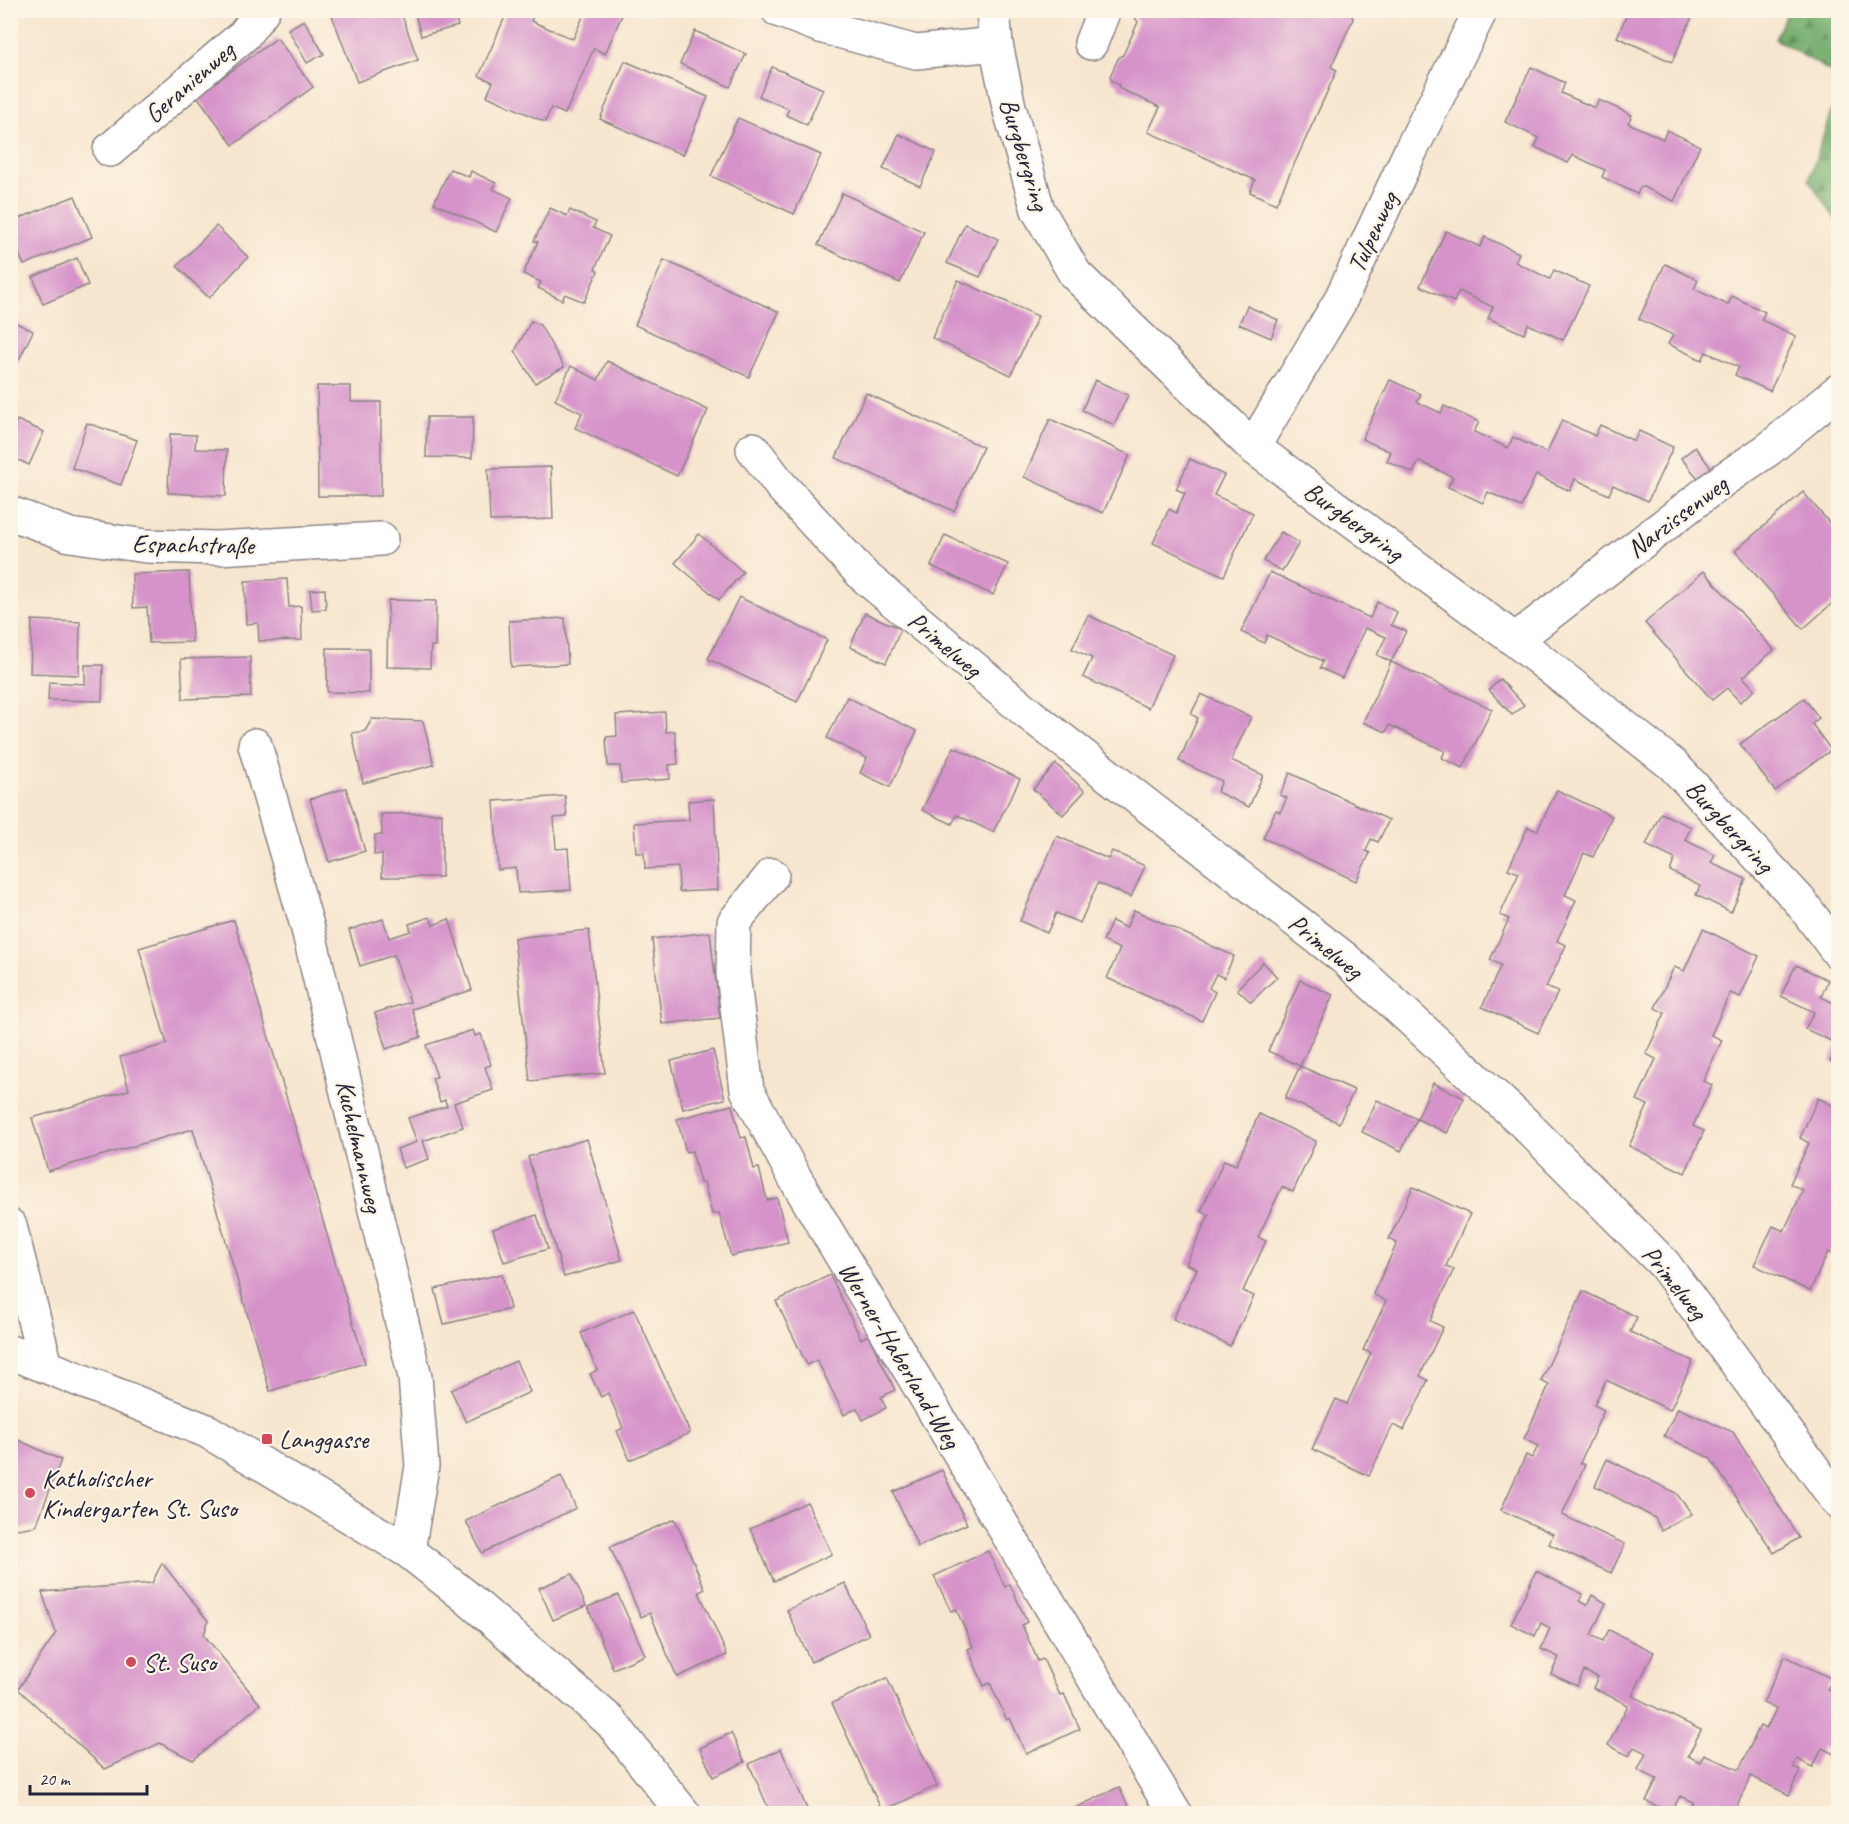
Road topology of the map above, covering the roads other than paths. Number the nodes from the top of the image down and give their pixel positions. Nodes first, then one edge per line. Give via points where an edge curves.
1 (263, 10) edge
2 (778, 10) edge
3 (993, 10) edge
4 (1104, 10) edge
5 (1478, 11) edge
6 (1091, 43) dead end
7 (996, 44) junction
8 (110, 150) dead end
9 (1839, 391) edge
10 (1253, 447) junction
11 (753, 449) dead end
12 (10, 513) edge
13 (381, 539) dead end
14 (1515, 640) junction
15 (255, 745) dead end
16 (772, 875) dead end
17 (1839, 952) edge
18 (10, 1226) edge
19 (10, 1352) edge
20 (46, 1366) junction
21 (1839, 1502) edge
22 (408, 1551) junction
23 (684, 1814) edge
24 (1175, 1814) edge

1 - 8 street, Geranienweg via 244,35
2 - 7 street via 820,26 916,52
3 - 7 street, Burgbergring
4 - 6 street
5 - 10 street, Tulpenweg via 1339,303
7 - 10 street, Burgbergring via 1014,131 1038,210 1075,274
9 - 14 street, Narzissenweg via 1769,449
10 - 14 street, Burgbergring
11 - 21 street, Primelweg via 781,486 864,576 1029,714 1344,958 1530,1129 1664,1264
12 - 13 street, Espachstraße via 70,535 146,546 217,548
14 - 17 street, Burgbergring via 1673,765 1799,900
15 - 22 street, Kuchelmannweg via 308,929 415,1377 422,1466
16 - 24 street, Werner-Haberland-Weg via 734,922 733,974 747,1090 801,1188
18 - 20 street
19 - 20 street
20 - 22 street via 207,1431
22 - 23 street via 610,1721

